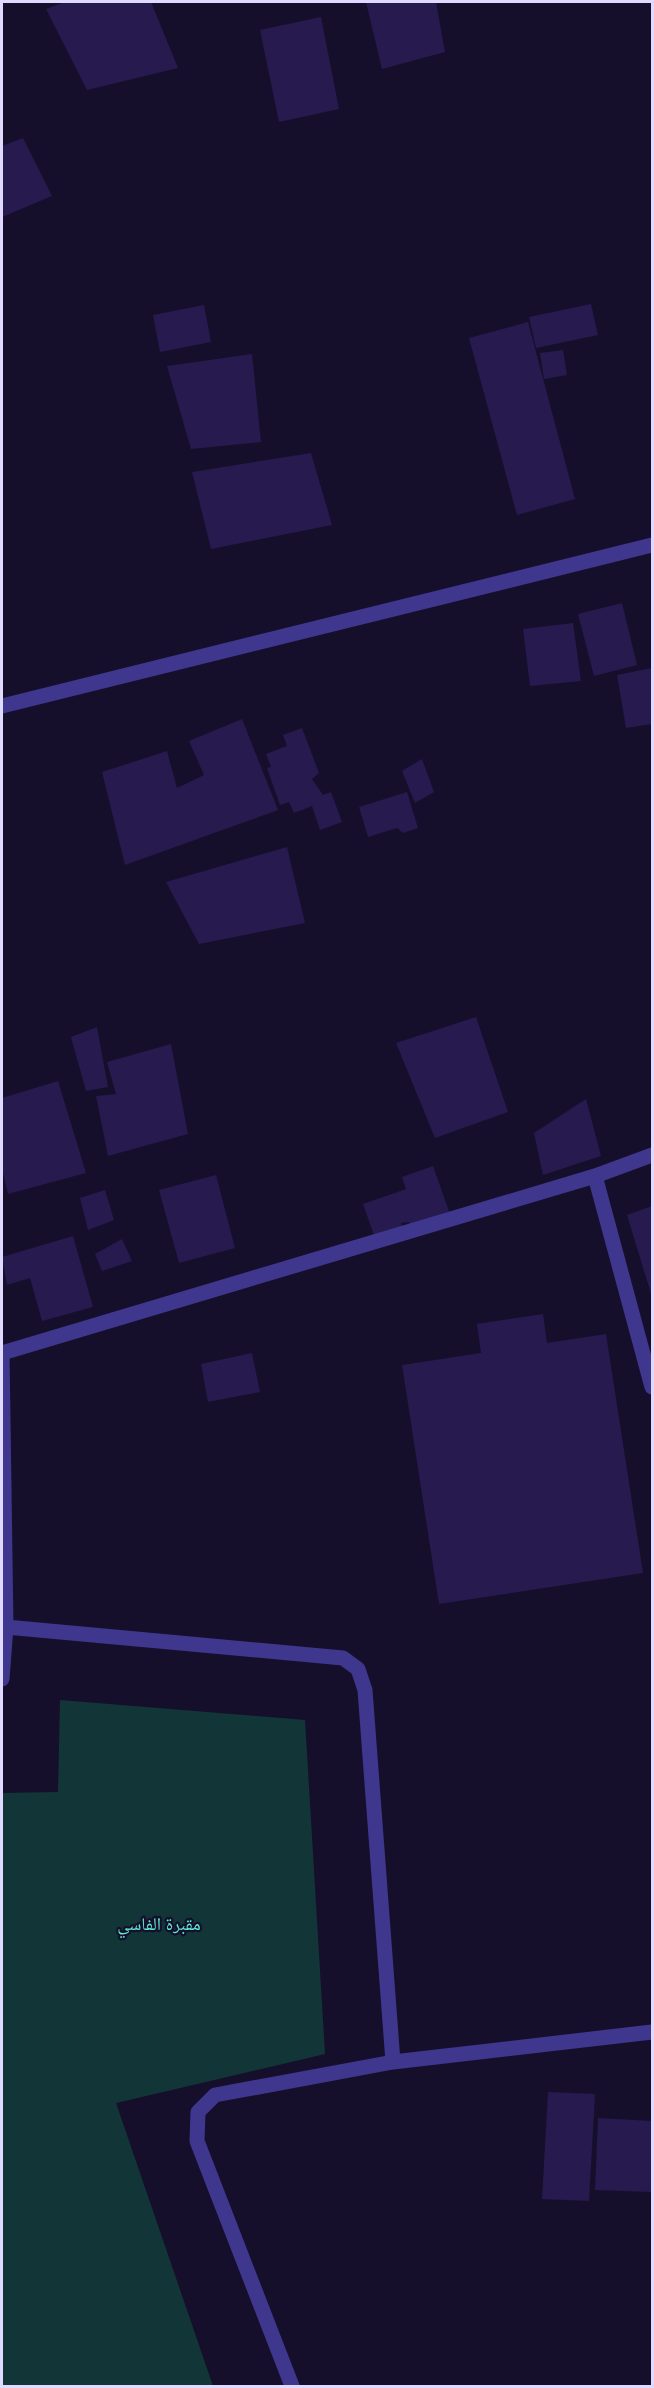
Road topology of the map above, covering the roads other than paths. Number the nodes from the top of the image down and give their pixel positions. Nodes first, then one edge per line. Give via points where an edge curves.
1 (652, 545) edge
2 (2, 706) edge
3 (652, 1155) edge
4 (595, 1176) junction
5 (2, 1352) edge
6 (652, 1387) edge
7 (6, 1627) junction
8 (2, 1679) edge
9 (652, 2031) edge
10 (393, 2062) junction
11 (292, 2386) edge

1 - 2 street
3 - 4 street
4 - 5 street
4 - 6 street
5 - 7 street
7 - 8 street
7 - 10 street via 343,1658 358,1669 365,1690
9 - 10 street
10 - 11 street via 215,2095 198,2112 197,2141

